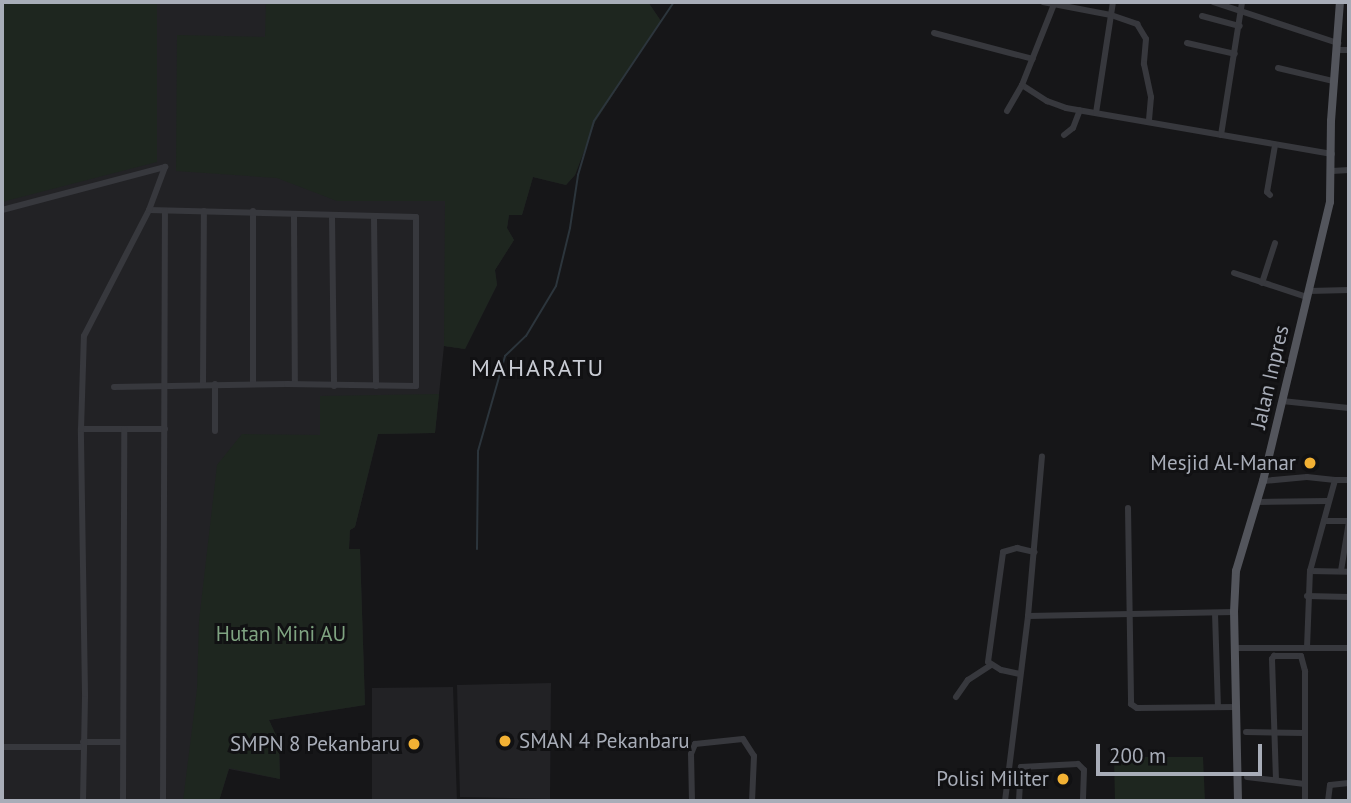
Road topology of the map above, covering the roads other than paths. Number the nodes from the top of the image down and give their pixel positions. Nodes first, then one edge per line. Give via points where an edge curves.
1 (1043, 2) edge
2 (1113, 2) edge
3 (1213, 2) edge
4 (1242, 2) edge
5 (1340, 2) edge
6 (1054, 4) junction
7 (1241, 11) junction
8 (1349, 12) edge
9 (1339, 13) junction
10 (1111, 15) junction
11 (1202, 16) dead end
12 (1240, 26) junction
13 (934, 33) dead end
14 (1187, 43) dead end
15 (1338, 47) junction
16 (1349, 50) edge
17 (1235, 54) junction
18 (1033, 58) junction
19 (1278, 68) dead end
20 (1333, 81) junction
21 (1022, 85) junction
22 (1080, 110) junction
23 (1007, 111) dead end
24 (1096, 113) junction
25 (1149, 121) junction
26 (1065, 135) dead end
27 (1221, 135) junction
28 (1275, 145) junction
29 (1332, 154) junction
30 (1349, 170) edge
31 (1332, 171) junction
32 (1270, 195) dead end
33 (2, 210) edge
34 (149, 210) junction
35 (165, 211) junction
36 (205, 211) junction
37 (253, 211) junction
38 (295, 216) junction
39 (332, 217) junction
40 (374, 218) junction
41 (1275, 243) dead end
42 (1234, 273) dead end
43 (1262, 283) junction
44 (1349, 290) edge
45 (1308, 294) junction
46 (203, 384) junction
47 (215, 384) junction
48 (254, 384) junction
49 (295, 384) junction
50 (166, 385) junction
51 (334, 386) junction
52 (376, 386) junction
53 (114, 387) dead end
54 (1282, 401) junction
55 (1349, 408) edge
56 (81, 429) junction
57 (124, 429) junction
58 (165, 429) junction
59 (215, 431) dead end
60 (1042, 457) dead end
61 (1335, 480) junction
62 (1349, 480) edge
63 (1264, 481) junction
64 (1328, 500) junction
65 (1257, 502) junction
66 (1128, 508) dead end
67 (1324, 521) junction
68 (1349, 521) edge
69 (1348, 547) edge
70 (1035, 552) junction
71 (1310, 571) junction
72 (1345, 572) edge
73 (1307, 596) junction
74 (1349, 597) edge
75 (1234, 612) junction
76 (1215, 613) junction
77 (1128, 615) junction
78 (1028, 616) junction
79 (1234, 648) junction
80 (1349, 648) edge
81 (1307, 649) junction
82 (990, 665) junction
83 (1020, 674) junction
84 (956, 697) dead end
85 (1218, 707) junction
86 (1236, 707) junction
87 (1246, 732) dead end
88 (1274, 733) junction
89 (1304, 733) junction
90 (123, 742) junction
91 (82, 745) junction
92 (2, 747) edge
93 (1247, 777) dead end
94 (1276, 780) junction
95 (1349, 783) edge
96 (1305, 784) junction
97 (83, 801) edge
98 (123, 801) edge
99 (163, 801) edge
100 (692, 801) edge
101 (752, 801) edge
102 (1004, 801) edge
103 (1019, 801) edge
104 (1083, 801) edge
105 (1237, 801) edge
106 (1305, 801) edge
107 (1328, 801) edge

1 - 6 street
2 - 10 street
3 - 7 street
4 - 7 street
5 - 9 main road, Jalan Inpres
6 - 10 street
6 - 18 street
7 - 12 street
7 - 15 street
8 - 9 street
9 - 15 main road, Jalan Inpres
10 - 24 street
10 - 25 street via 1134,22 1146,39
11 - 12 street
12 - 17 street
13 - 18 street
14 - 17 street
15 - 16 street
15 - 20 main road, Jalan Inpres
17 - 27 street
18 - 21 street
19 - 20 street
20 - 29 main road, Jalan Inpres
21 - 22 street via 1056,105
21 - 23 street
22 - 24 street
22 - 26 street
24 - 25 street
25 - 27 street
27 - 28 street
28 - 29 street
28 - 32 street
29 - 31 main road, Jalan Inpres
30 - 31 street
31 - 45 main road, Jalan Inpres via 1330,202
33 - 34 street via 165,167
34 - 35 street
34 - 56 street via 84,336
35 - 36 street
35 - 50 street
36 - 37 street
36 - 46 street
37 - 38 street
37 - 48 street
38 - 39 street
38 - 49 street
39 - 40 street
39 - 51 street
40 - 52 street
40 - 52 street via 413,216 418,222 416,386
41 - 43 street
42 - 43 street
43 - 45 street
44 - 45 street
45 - 54 main road, Jalan Inpres
46 - 47 street
46 - 50 street
47 - 48 street
47 - 59 street
48 - 49 street
49 - 51 street
50 - 53 street
50 - 58 street
51 - 52 street
54 - 55 street
54 - 63 main road, Jalan Inpres
56 - 57 street
56 - 91 street
57 - 58 street
57 - 90 street
58 - 99 street
60 - 70 street
61 - 62 street
61 - 63 street
61 - 64 street
63 - 65 main road, Jalan Inpres
64 - 65 street
64 - 67 street
65 - 75 main road, Jalan Inpres via 1236,570
66 - 77 street
67 - 68 street
67 - 71 street
68 - 69 street
69 - 72 street
70 - 78 street
70 - 82 street via 1017,548 1003,552
71 - 72 street
71 - 73 street
73 - 74 street
73 - 81 street
75 - 76 street
75 - 79 main road, Jalan Inpres
76 - 77 street
76 - 85 street
77 - 78 street
77 - 85 street via 1133,706
78 - 83 street
79 - 81 street
79 - 86 main road, Jalan Inpres
80 - 81 street
82 - 83 street
82 - 84 street via 968,680
83 - 102 street
85 - 86 street
86 - 105 main road, Jalan Inpres
87 - 88 street
88 - 89 street
88 - 89 street via 1273,657 1301,656
88 - 94 street
89 - 96 street
90 - 91 street
90 - 98 street
91 - 92 street
91 - 97 street
93 - 94 street
94 - 96 street
95 - 107 street via 1330,785
96 - 106 street
100 - 101 street via 695,744 743,739 754,756
103 - 104 street via 1021,767 1078,764 1085,775

